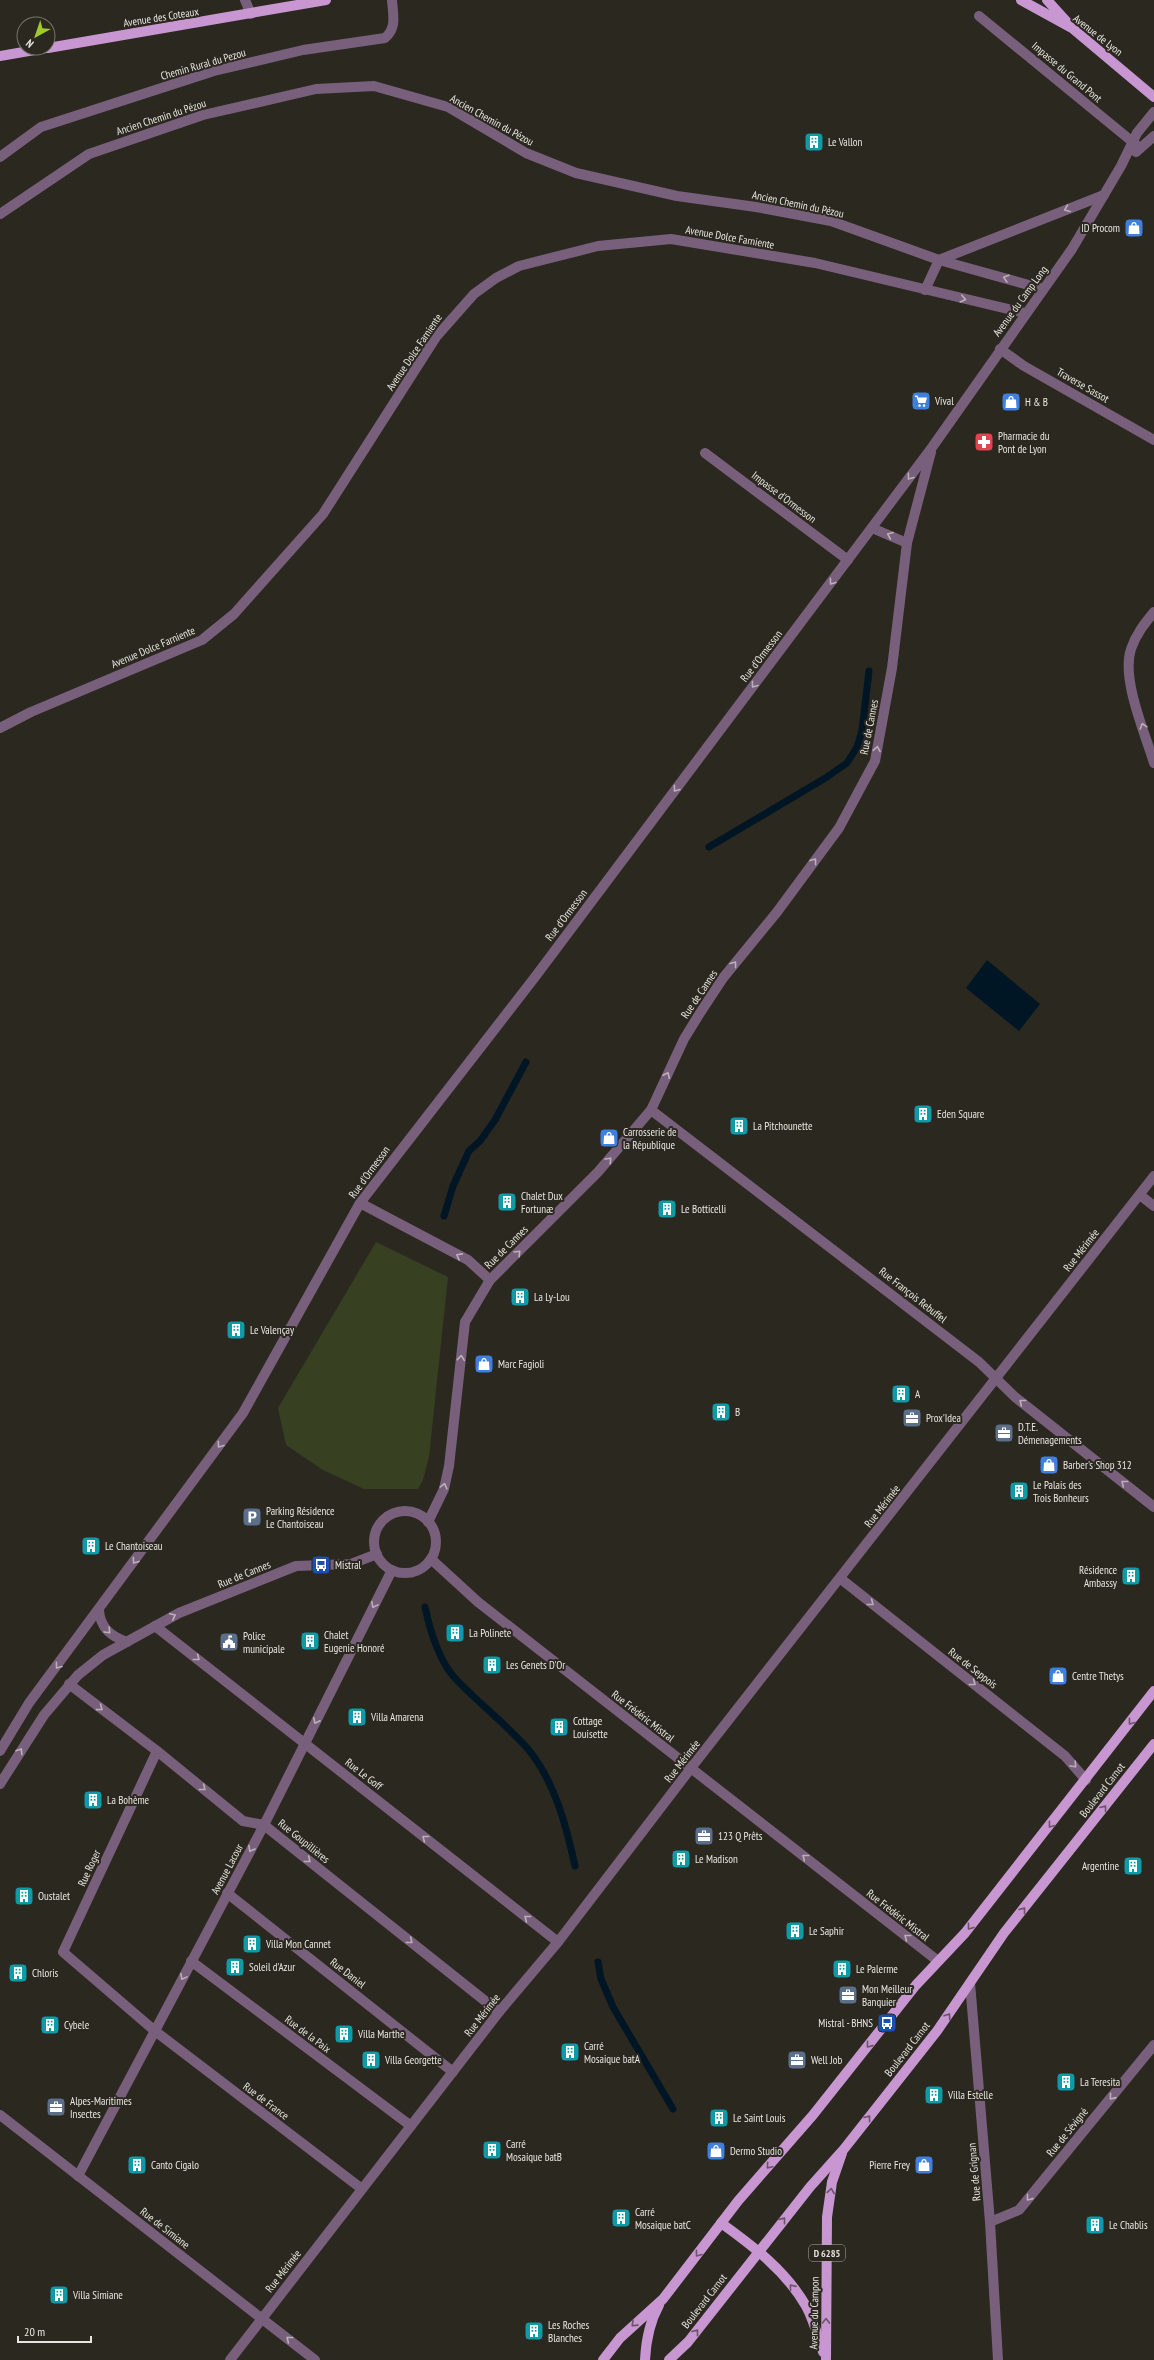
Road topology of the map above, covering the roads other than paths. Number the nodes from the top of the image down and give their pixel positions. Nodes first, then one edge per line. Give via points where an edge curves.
1 (245, 0) edge
2 (326, 0) edge
3 (392, 0) edge
4 (1021, 0) edge
5 (1047, 0) edge
6 (251, 14) junction
7 (979, 16) dead end
8 (1072, 28) junction
9 (56, 46) edge
10 (16, 53) edge
11 (0, 56) edge
12 (1154, 97) edge
13 (1154, 112) edge
14 (1154, 136) edge
15 (1137, 145) junction
16 (0, 157) edge
17 (1104, 195) junction
18 (0, 214) edge
19 (939, 260) junction
20 (1043, 289) junction
21 (925, 290) junction
22 (1025, 314) junction
23 (1000, 349) junction
24 (1154, 440) edge
25 (933, 446) junction
26 (705, 453) dead end
27 (872, 528) junction
28 (907, 543) junction
29 (848, 560) junction
30 (1154, 612) edge
31 (0, 728) edge
32 (1154, 763) edge
33 (651, 1110) junction
34 (1154, 1176) edge
35 (1140, 1195) junction
36 (360, 1203) junction
37 (1154, 1206) edge
38 (490, 1280) junction
39 (996, 1379) junction
40 (1154, 1507) edge
41 (428, 1522) junction
42 (377, 1554) junction
43 (431, 1559) junction
44 (392, 1570) junction
45 (841, 1579) junction
46 (99, 1612) junction
47 (155, 1626) junction
48 (127, 1642) junction
49 (69, 1684) junction
50 (1154, 1691) edge
51 (305, 1743) junction
52 (1154, 1744) edge
53 (0, 1751) edge
54 (157, 1751) junction
55 (691, 1768) junction
56 (1086, 1780) junction
57 (0, 1784) edge
58 (264, 1824) junction
59 (227, 1893) junction
60 (558, 1942) junction
61 (191, 1961) junction
62 (938, 1961) junction
63 (970, 1983) junction
64 (499, 2012) junction
65 (155, 2031) junction
66 (1154, 2045) edge
67 (453, 2072) junction
68 (0, 2115) edge
69 (411, 2126) junction
70 (844, 2149) junction
71 (78, 2176) junction
72 (362, 2189) junction
73 (721, 2222) junction
74 (990, 2222) junction
75 (759, 2251) junction
76 (663, 2298) junction
77 (262, 2318) junction
78 (230, 2360) edge
79 (315, 2360) edge
80 (603, 2360) edge
81 (645, 2360) edge
82 (669, 2360) edge
83 (826, 2360) edge
84 (998, 2360) edge

1 - 6 street
2 - 6 main road, Avenue des Coteaux
3 - 16 street, Chemin Rural du Pezou via 394,26 385,38 303,50 214,71 41,127
4 - 8 main road, Avenue de Lyon
5 - 8 main road
6 - 9 main road, Avenue des Coteaux
7 - 15 street, Impasse du Grand Pont
8 - 12 main road, Avenue de Lyon
10 - 11 main road, Avenue des Coteaux
13 - 15 street, Avenue du Camp Long
14 - 15 street, Avenue du Camp Long
15 - 17 street, Avenue du Camp Long
17 -> 19 street
17 - 20 street, Avenue du Camp Long via 1072,249
18 - 19 street, Ancien Chemin du Pézou via 89,154 203,115 316,89 374,86 448,108 526,153 576,173 677,196 832,221
20 -> 19 street, Ancien Chemin du Pézou
19 - 21 street
20 - 22 street, Avenue du Camp Long
21 -> 22 street, Avenue Dolce Farniente
21 - 31 street, Avenue Dolce Farniente via 815,263 671,239 598,246 519,266 474,294 445,326 323,514 234,614 202,640 31,712
22 - 23 street, Avenue du Camp Long
23 - 24 street, Traverse Sassot via 1024,366
23 - 25 street, Avenue du Camp Long
25 -> 27 street, Rue d'Ormesson
25 - 28 street, Rue de Cannes
26 - 29 street, Impasse d'Ormesson
28 -> 27 street
27 - 29 street, Rue d'Ormesson
33 -> 28 street, Rue de Cannes via 684,1039 700,1013 728,972 777,912 839,828 875,761 892,668
29 -> 36 street, Rue d'Ormesson via 540,970
32 -> 30 street via 1129,671 1131,650 1140,630
38 -> 33 street, Rue de Cannes via 598,1172
33 - 39 street, Rue François Rebuffel via 868,1275
34 - 35 street, Rue Mérimée
35 - 37 street
35 - 39 street, Rue Mérimée
38 -> 36 street via 468,1260
36 -> 46 street, Rue d'Ormesson via 242,1413
41 -> 38 street, Rue de Cannes via 444,1489 449,1466 465,1322
40 -> 39 street, Rue François Rebuffel
39 - 45 street, Rue Mérimée
41 - 42 street via 414,1512 396,1512 388,1516 382,1521 374,1537
41 - 43 street via 436,1540
42 - 44 street
47 -> 42 street, Rue de Cannes via 179,1613 296,1566 351,1564
43 - 44 street via 418,1570
43 - 55 street, Rue Frédéric Mistral via 478,1602
44 -> 51 street, Avenue Lacour
45 - 55 street, Rue Mérimée
45 -> 56 street, Rue de Seppois via 1065,1756
46 -> 48 street via 100,1622 105,1629 112,1636
46 -> 53 street via 29,1703
47 - 48 street, Rue de Cannes
47 -> 51 street, Rue Le Goff
48 - 49 street, Rue de Cannes via 90,1664
49 -> 54 street, Rue Goupillières
57 -> 49 street, Rue de Cannes via 44,1715
50 -> 56 main road, Boulevard Carnot
51 - 58 street, Avenue Lacour
60 -> 51 street, Rue Le Goff
63 -> 52 main road, Boulevard Carnot via 1004,1934
54 -> 58 street, Rue Goupillières via 243,1821
54 - 65 street, Rue Roger via 63,1952
55 - 60 street, Rue Mérimée
62 -> 55 street, Rue Frédéric Mistral
56 -> 62 main road, Boulevard Carnot via 965,1933
58 -> 59 street, Avenue Lacour
58 -> 64 street, Rue Goupillières
59 - 61 street, Avenue Lacour
59 - 67 street, Rue Daniel
60 - 64 street, Rue Mérimée
61 -> 65 street, Avenue Lacour
61 - 69 street, Rue de la Paix
62 -> 73 main road, Boulevard Carnot via 813,2115
70 -> 63 main road, Boulevard Carnot via 945,2021
63 - 74 street, Rue de Grignan
64 - 67 street, Rue Mérimée
65 - 71 street, Avenue Lacour
65 - 72 street, Rue de France
66 -> 74 street, Rue de Sévigné via 1019,2210
67 - 69 street, Rue Mérimée
68 - 71 street, Rue de Simiane
69 - 72 street, Rue Mérimée
75 -> 70 main road, Boulevard Carnot
83 -> 70 main road, Avenue du Campon / D 6285 via 827,2217 832,2182
71 - 77 street, Rue de Simiane
72 - 77 street, Rue Mérimée
73 - 75 main road, Avenue du Campon
73 -> 76 main road, Boulevard Carnot
74 - 84 street, Rue de Grignan
82 -> 75 main road, Boulevard Carnot via 688,2342
83 -> 75 main road, Avenue du Campon via 806,2306
76 -> 80 main road, Boulevard Carnot via 620,2338
76 - 81 main road, Boulevard Carnot via 652,2319
77 - 78 street, Rue Mérimée
79 -> 77 street, Rue de Simiane

